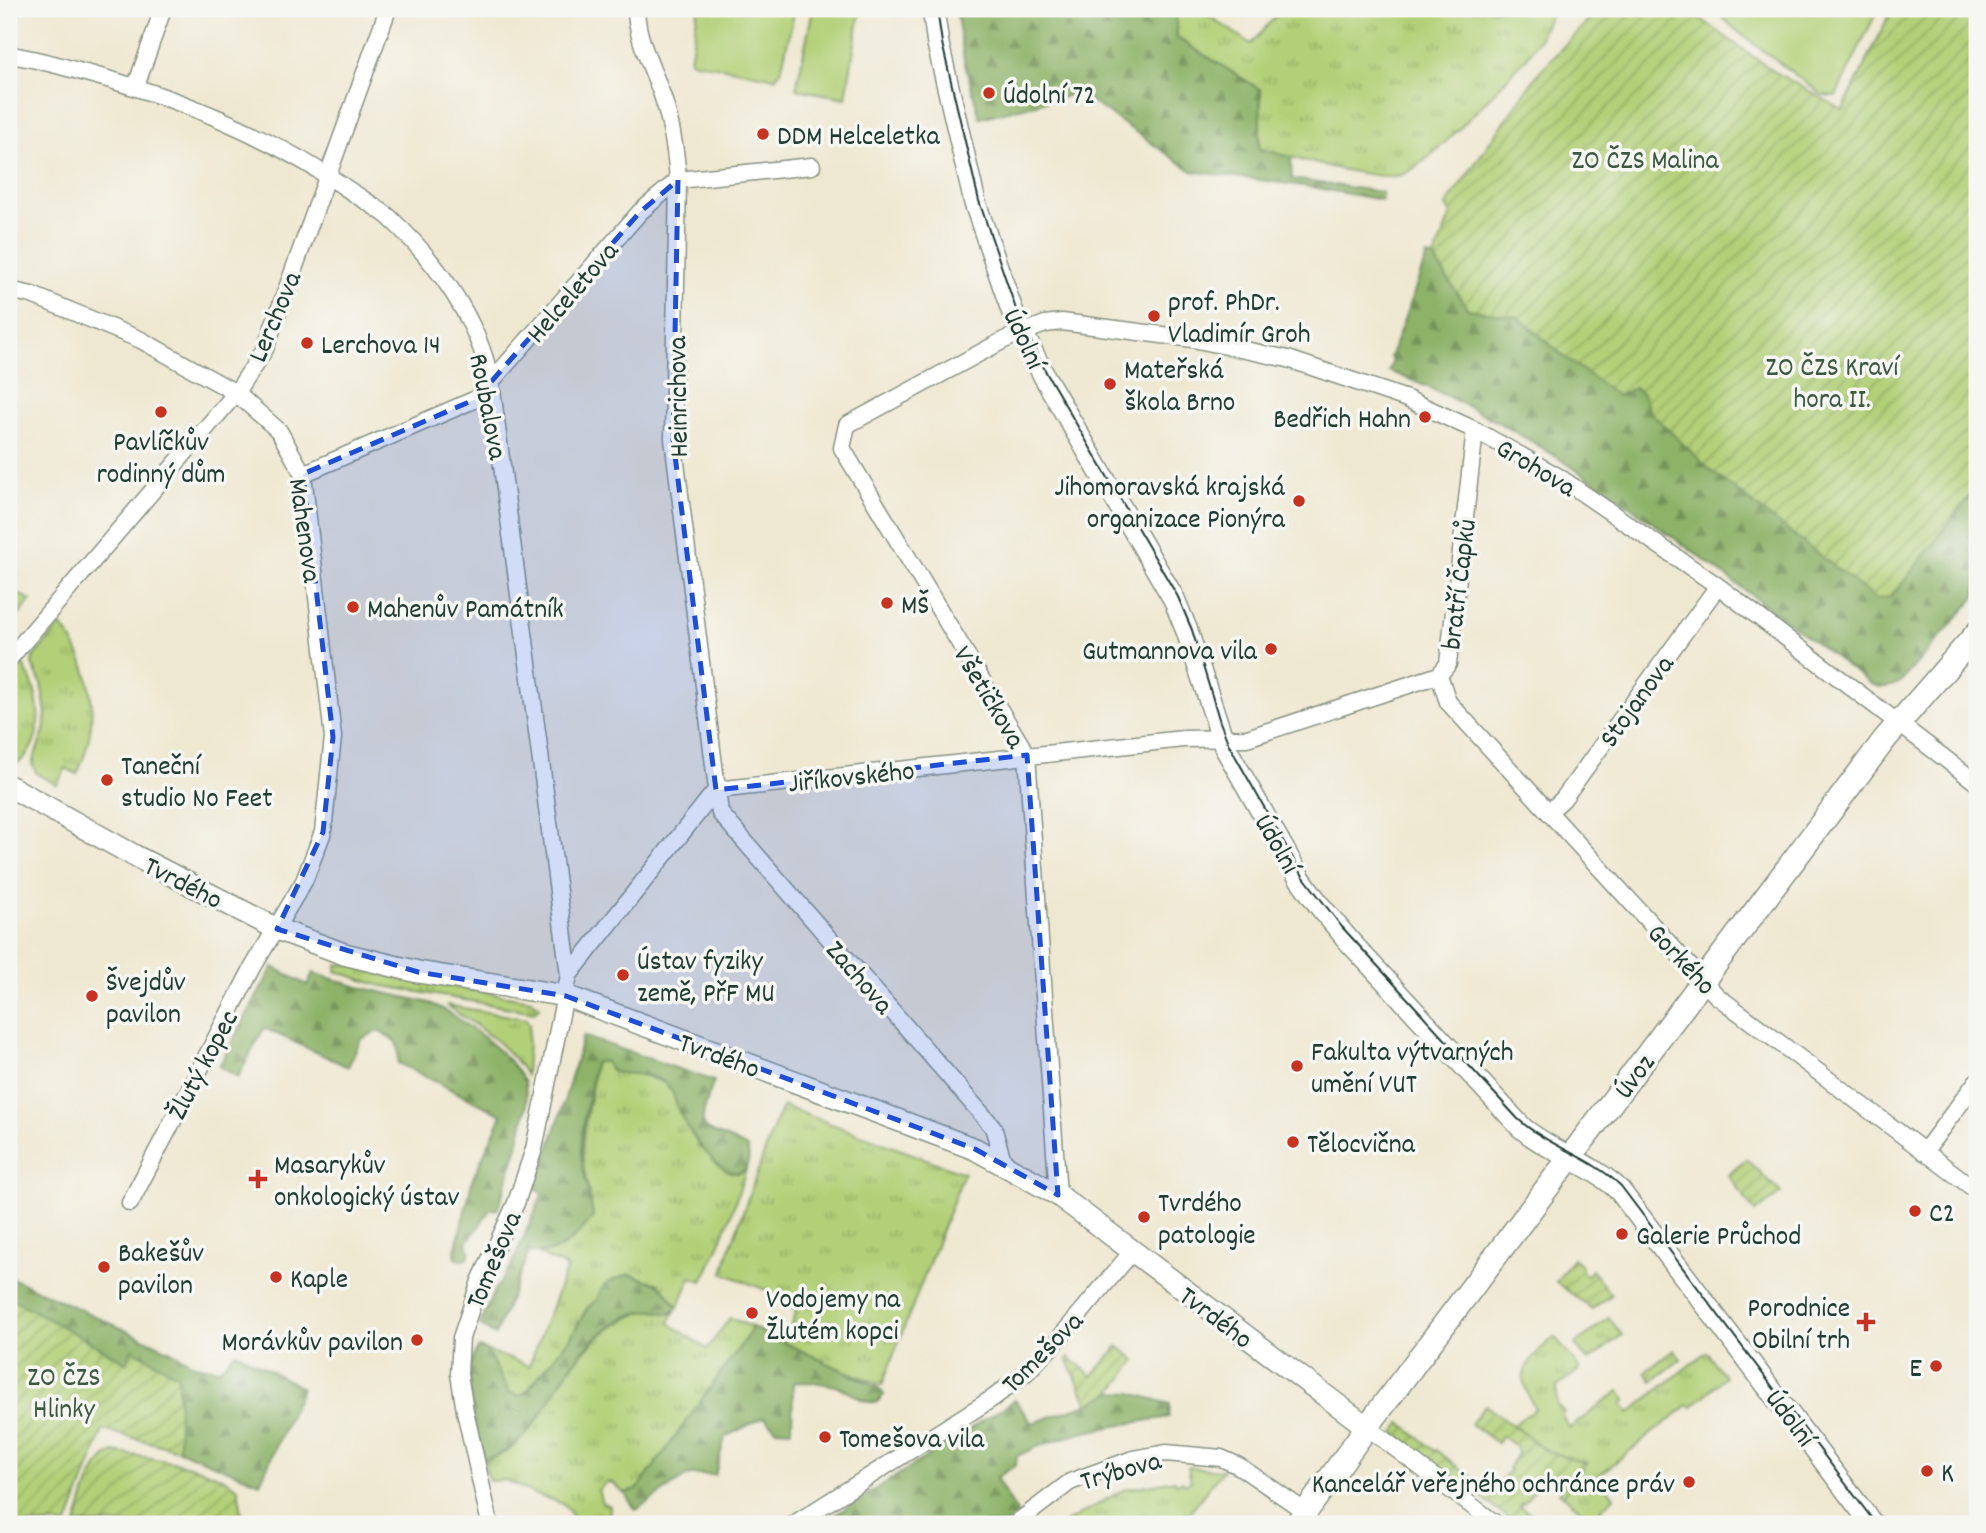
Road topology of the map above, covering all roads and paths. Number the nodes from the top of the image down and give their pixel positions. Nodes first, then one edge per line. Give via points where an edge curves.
1 (163, 9) edge
2 (388, 9) edge
3 (636, 9) edge
4 (933, 9) edge
5 (9, 55) edge
6 (135, 86) junction
7 (812, 166) dead end
8 (327, 173) junction
9 (678, 180) junction
10 (9, 290) edge
11 (1022, 333) junction
12 (491, 382) junction
13 (236, 393) junction
14 (1475, 430) junction
15 (303, 474) junction
16 (1718, 586) junction
17 (1977, 634) edge
18 (9, 659) edge
19 (1439, 675) junction
20 (1898, 723) junction
21 (1222, 739) junction
22 (1027, 755) junction
23 (9, 767) edge
24 (1977, 783) edge
25 (14, 789) edge
26 (716, 790) junction
27 (1549, 812) junction
28 (277, 929) junction
29 (1703, 981) junction
30 (567, 986) junction
31 (1977, 1081) edge
32 (1924, 1152) junction
33 (1571, 1158) junction
34 (1004, 1164) junction
35 (1977, 1191) edge
36 (1058, 1195) junction
37 (130, 1203) dead end
38 (1132, 1252) junction
39 (1367, 1427) junction
40 (1302, 1518) edge
41 (490, 1524) edge
42 (794, 1524) edge
43 (1015, 1524) edge
44 (1496, 1524) edge
45 (1872, 1524) edge

1 - 6 street
2 - 8 street, Lerchova
3 - 9 street, Heinrichova via 640,38 672,131
4 - 11 street, Údolní via 975,202
5 - 6 street, Roubalova
6 - 8 street, Roubalova via 234,126
7 - 9 street
8 - 12 street, Roubalova via 388,216 424,253 465,311
8 - 13 street, Lerchova via 265,349
9 - 12 street, Helceletova via 640,212
9 - 26 street, Heinrichova via 673,439
10 - 13 street, Mahenova via 141,340
11 - 14 street, Grohova via 1062,323 1193,339 1288,359 1407,399
11 - 21 street, Údolní via 1174,599
11 - 22 street, Všetičkova via 847,425 842,448
12 - 15 street, Helceletova via 476,399
12 - 30 street, Roubalova
13 - 15 street, Mahenova via 279,431
13 - 18 street, Lerchova
14 - 16 street, Grohova via 1559,477
14 - 19 street, bratří Čapků via 1448,664
15 - 28 street, Mahenova via 333,737 323,832 304,881
16 - 20 street, Grohova
16 - 27 street, Stojanova
17 - 20 main road, Úvoz
19 - 21 street, bratří Čapků via 1247,738
19 - 27 street, Gorkého via 1448,702
20 - 24 street, Grohova
20 - 29 main road, Úvoz
21 - 22 street, Jiříkovského
21 - 33 street, Údolní via 1319,905 1513,1119
22 - 26 street, Jiříkovského
22 - 36 street, Všetičkova
23 - 25 street, Tvrdého
25 - 28 street, Tvrdého
26 - 30 street
26 - 34 street, Zachova via 720,813 993,1127
27 - 29 street, Gorkého
28 - 30 street, Tvrdého via 344,954 418,972
28 - 37 street, Žlutý kopec via 264,945
29 - 32 street, Gorkého
29 - 33 main road, Úvoz
30 - 34 street, Tvrdého
30 - 41 street, Tomešova via 530,1160 461,1338 459,1374
31 - 32 street
32 - 35 street, Gorkého
33 - 39 main road, Úvoz
33 - 45 street, Údolní via 1601,1175 1629,1202
34 - 36 street, Tvrdého
36 - 38 street, Tvrdého
38 - 39 street, Tvrdého
38 - 42 street, Tomešova via 1027,1372
39 - 40 main road, Úvoz
39 - 44 street
40 - 43 street, Trýbova via 1239,1466 1221,1458 1166,1452 1070,1482

